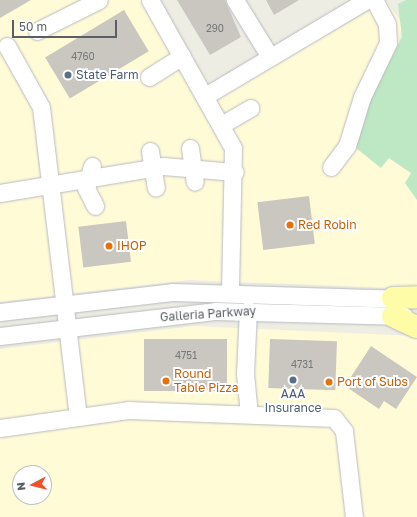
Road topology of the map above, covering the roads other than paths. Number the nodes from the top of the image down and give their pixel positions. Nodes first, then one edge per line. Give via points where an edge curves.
1 (99, 0) edge
2 (150, 0) edge
3 (235, 0) edge
4 (367, 0) edge
5 (374, 0) edge
6 (37, 31) dead end
7 (7, 46) dead end
8 (182, 56) junction
9 (270, 57) junction
10 (149, 77) dead end
11 (205, 96) junction
12 (251, 108) dead end
13 (221, 125) junction
14 (190, 148) dead end
15 (150, 152) dead end
16 (155, 167) junction
17 (331, 167) dead end
18 (90, 171) junction
19 (235, 172) junction
20 (194, 175) junction
21 (50, 184) junction
22 (156, 188) dead end
23 (0, 193) edge
24 (95, 206) dead end
25 (230, 291) junction
26 (417, 298) edge
27 (64, 304) junction
28 (393, 307) junction
29 (248, 310) junction
30 (0, 312) edge
31 (417, 317) edge
32 (417, 327) edge
33 (67, 328) junction
34 (0, 336) edge
35 (249, 414) junction
36 (78, 416) junction
37 (0, 428) edge
38 (354, 517) edge

1 - 6 street
2 - 8 street
3 - 9 street
4 - 9 street
5 - 17 street via 387,24 388,43 362,97 347,146
7 - 21 street via 42,108
8 - 10 street
8 - 11 street
9 - 11 street
11 - 13 street
12 - 13 street
13 - 19 street via 233,148
14 - 20 street
15 - 16 street
16 - 18 street
16 - 20 street
16 - 22 street
18 - 21 street
18 - 24 street via 86,188
19 - 20 street
19 - 25 street
21 - 23 street
21 - 27 street
25 - 27 street, Galleria Parkway via 172,292
25 - 28 street, Galleria Parkway
26 - 28 main road
27 - 30 street, Galleria Parkway
27 - 33 street
28 - 29 street, Galleria Parkway
28 - 31 street, Galleria Parkway
28 - 32 main road
29 - 33 street, Galleria Parkway
29 - 35 street via 245,374
33 - 34 street, Galleria Parkway
33 - 36 street
35 - 36 street via 128,410
35 - 38 street via 328,416 339,421 344,431
36 - 37 street

